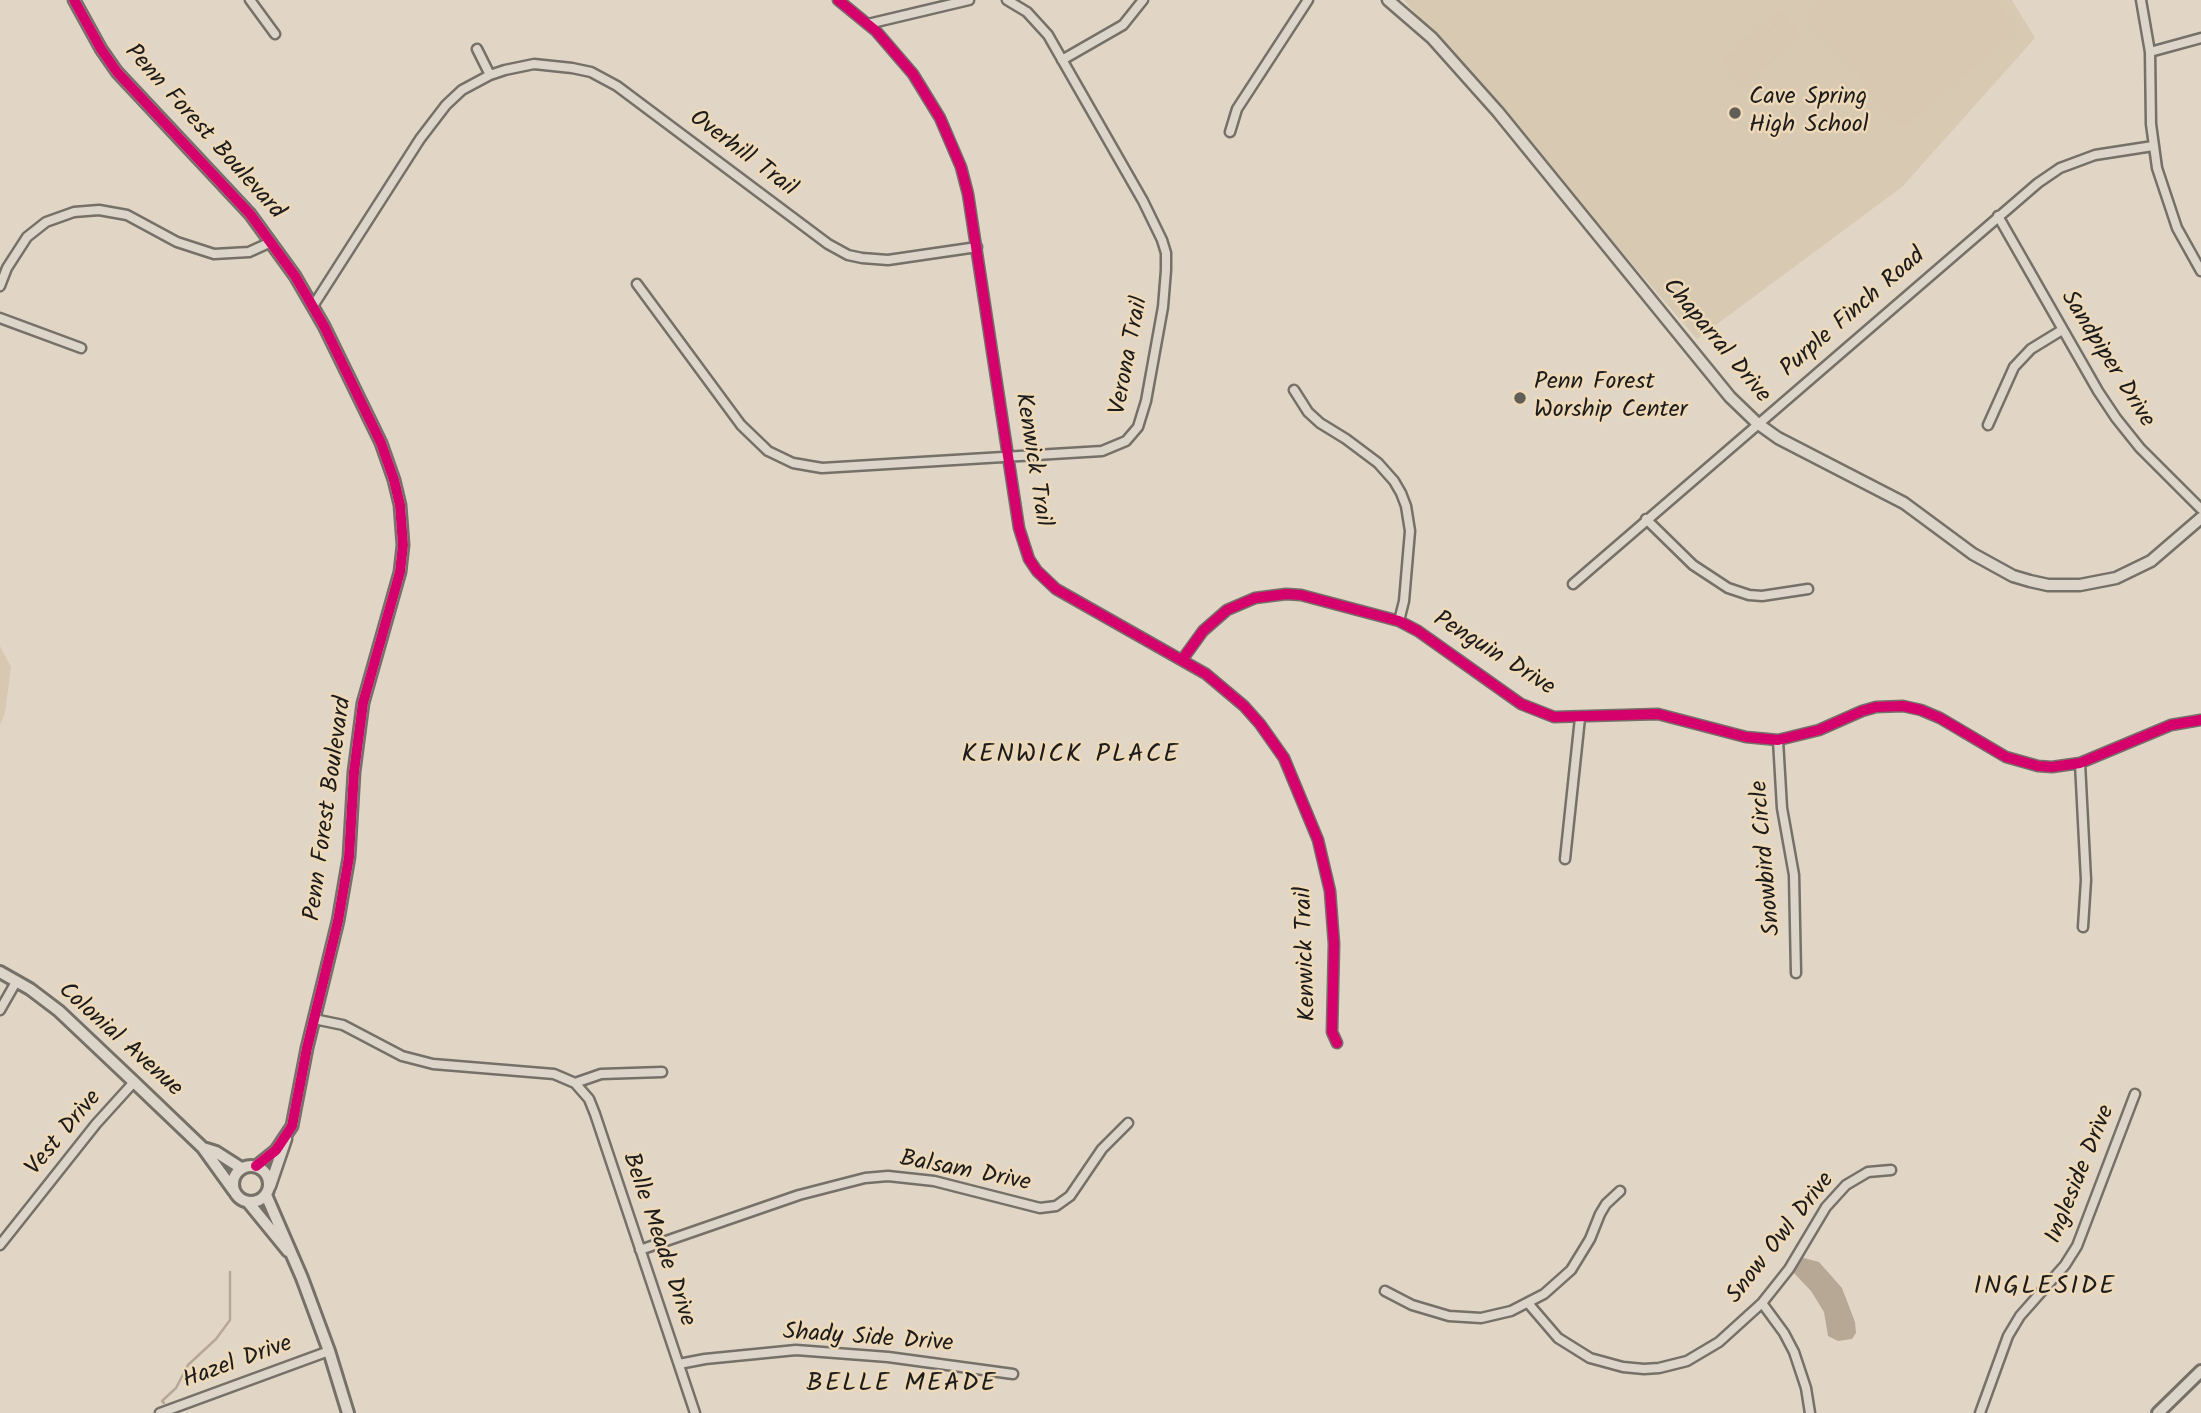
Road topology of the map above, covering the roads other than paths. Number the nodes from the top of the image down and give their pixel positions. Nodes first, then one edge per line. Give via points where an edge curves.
1 (75, 0) edge
2 (250, 0) edge
3 (838, 0) edge
4 (969, 0) edge
5 (1007, 0) edge
6 (1143, 0) edge
7 (1308, 0) edge
8 (1388, 0) edge
9 (2141, 0) edge
10 (869, 24) junction
11 (275, 34) dead end
12 (2201, 38) edge
13 (477, 49) dead end
14 (2150, 52) junction
15 (1062, 60) junction
16 (490, 75) junction
17 (1230, 132) dead end
18 (2153, 146) junction
19 (1998, 216) junction
20 (271, 242) junction
21 (976, 247) junction
22 (2201, 271) edge
23 (637, 284) dead end
24 (0, 286) edge
25 (313, 306) junction
26 (0, 318) edge
27 (2062, 330) junction
28 (81, 348) dead end
29 (1294, 390) dead end
30 (1757, 424) junction
31 (1988, 425) dead end
32 (1008, 457) junction
33 (2201, 509) edge
34 (2201, 518) edge
35 (1646, 519) junction
36 (1573, 584) dead end
37 (1808, 589) dead end
38 (1399, 621) junction
39 (1182, 660) junction
40 (1580, 718) junction
41 (2201, 720) edge
42 (1778, 740) junction
43 (2080, 762) junction
44 (1565, 859) dead end
45 (2083, 927) dead end
46 (0, 972) edge
47 (1796, 973) dead end
48 (16, 982) junction
49 (0, 1010) edge
50 (314, 1019) junction
51 (1337, 1043) dead end
52 (662, 1072) dead end
53 (134, 1082) junction
54 (575, 1083) junction
55 (2134, 1094) dead end
56 (1128, 1123) dead end
57 (287, 1135) junction
58 (204, 1148) junction
59 (256, 1166) junction
60 (241, 1168) junction
61 (1891, 1170) dead end
62 (268, 1190) junction
63 (234, 1191) junction
64 (1620, 1191) dead end
65 (248, 1202) junction
66 (0, 1245) edge
67 (640, 1250) junction
68 (290, 1253) junction
69 (1385, 1291) dead end
70 (1528, 1303) junction
71 (1762, 1303) junction
72 (329, 1351) junction
73 (679, 1364) junction
74 (2201, 1371) edge
75 (1013, 1374) dead end
76 (160, 1413) edge
77 (348, 1413) edge
78 (695, 1413) edge
79 (1810, 1413) edge
80 (1980, 1413) edge
81 (2158, 1413) edge

1 - 20 street, Penn Forest Boulevard via 123,80 225,185
2 - 11 street
3 - 10 street, Kenwick Trail
4 - 10 street
5 - 15 street, Verona Trail via 1038,23
6 - 15 street via 1123,25
7 - 17 street via 1237,109
8 - 30 street, Chaparral Drive via 1432,38 1498,112 1730,397
9 - 14 street
10 - 21 street, Kenwick Trail via 913,74 940,118 961,167
12 - 14 street
13 - 16 street
14 - 18 street
15 - 32 street, Verona Trail via 1162,240 1167,262 1163,307 1146,401 1132,436 1101,451
16 - 21 street, Overhill Trail via 534,64 601,77 848,255 888,260
16 - 25 street, Overhill Trail via 462,90 432,121
18 - 19 street, Purple Finch Road via 2069,164
18 - 22 street via 2177,228
19 - 27 street, Sandpiper Drive
19 - 30 street, Purple Finch Road
20 - 24 street via 249,252 214,254 177,242 127,215 74,212 46,222 27,237
20 - 25 street, Penn Forest Boulevard
21 - 32 street, Kenwick Trail
23 - 32 street, Verona Trail via 741,425 779,457 822,468
25 - 50 street, Penn Forest Boulevard via 386,456 400,505 402,545 397,585 363,703 345,886
26 - 28 street
27 - 31 street via 2031,349 2014,367
27 - 33 street, Sandpiper Drive via 2140,449
29 - 38 street via 1308,412 1378,463 1401,493 1410,531
30 - 34 street, Chaparral Drive via 1904,503 1994,567 2030,581 2073,586 2116,578 2151,561
30 - 35 street, Purple Finch Road
32 - 39 street, Kenwick Trail via 1019,528 1037,571 1069,597
35 - 36 street, Purple Finch Road
35 - 37 street via 1692,565 1728,588 1762,596
38 - 39 street, Penguin Drive via 1301,596 1255,597 1227,610 1203,631
38 - 40 street, Penguin Drive via 1528,708 1554,717
39 - 51 street, Kenwick Trail via 1244,706 1276,744 1294,780 1331,891 1332,1032
40 - 42 street, Penguin Drive via 1658,714 1746,737
40 - 44 street
41 - 43 street, Penguin Drive via 2171,725
42 - 43 street, Penguin Drive via 1819,730 1869,709 1903,706 1940,718 1993,751 2024,763 2053,767
42 - 47 street, Snowbird Circle via 1782,808 1794,875
43 - 45 street via 2086,880
46 - 48 main road, Colonial Avenue
48 - 49 street
48 - 53 main road, Colonial Avenue via 59,1012
50 - 54 street via 343,1024 418,1061 554,1074
50 - 57 street, Penn Forest Boulevard
52 - 54 street via 601,1074
53 - 58 main road, Colonial Avenue
53 - 66 street, Vest Drive
54 - 67 street, Belle Meade Drive via 595,1114
55 - 80 street, Ingleside Drive via 2077,1246 2008,1336
56 - 67 street, Balsam Drive via 1102,1149 1070,1196 1056,1206 1040,1208 934,1181 865,1178 799,1195
57 - 59 street, Penn Forest Boulevard
57 - 62 street, Penn Forest Boulevard
58 - 60 main road, Colonial Avenue
58 - 63 main road, Colonial Avenue
59 - 60 main road
59 - 62 main road, Colonial Avenue via 265,1171
60 - 63 main road via 234,1178
61 - 71 street, Snow Owl Drive via 1857,1177 1834,1196
62 - 65 main road via 258,1201
62 - 68 main road, Colonial Avenue
63 - 65 main road, Colonial Avenue
64 - 70 street via 1606,1204 1571,1270
65 - 68 main road, Colonial Avenue
67 - 73 street, Belle Meade Drive
68 - 72 main road, Colonial Avenue
69 - 70 street via 1412,1306 1465,1318 1496,1316
70 - 71 street, Snow Owl Drive via 1574,1350 1606,1364 1644,1368 1672,1365 1701,1354
71 - 79 street via 1794,1352
72 - 76 street, Hazel Drive
72 - 77 main road, Colonial Avenue
73 - 75 street, Shady Side Drive via 796,1350
73 - 78 street, Belle Meade Drive
74 - 81 main road

